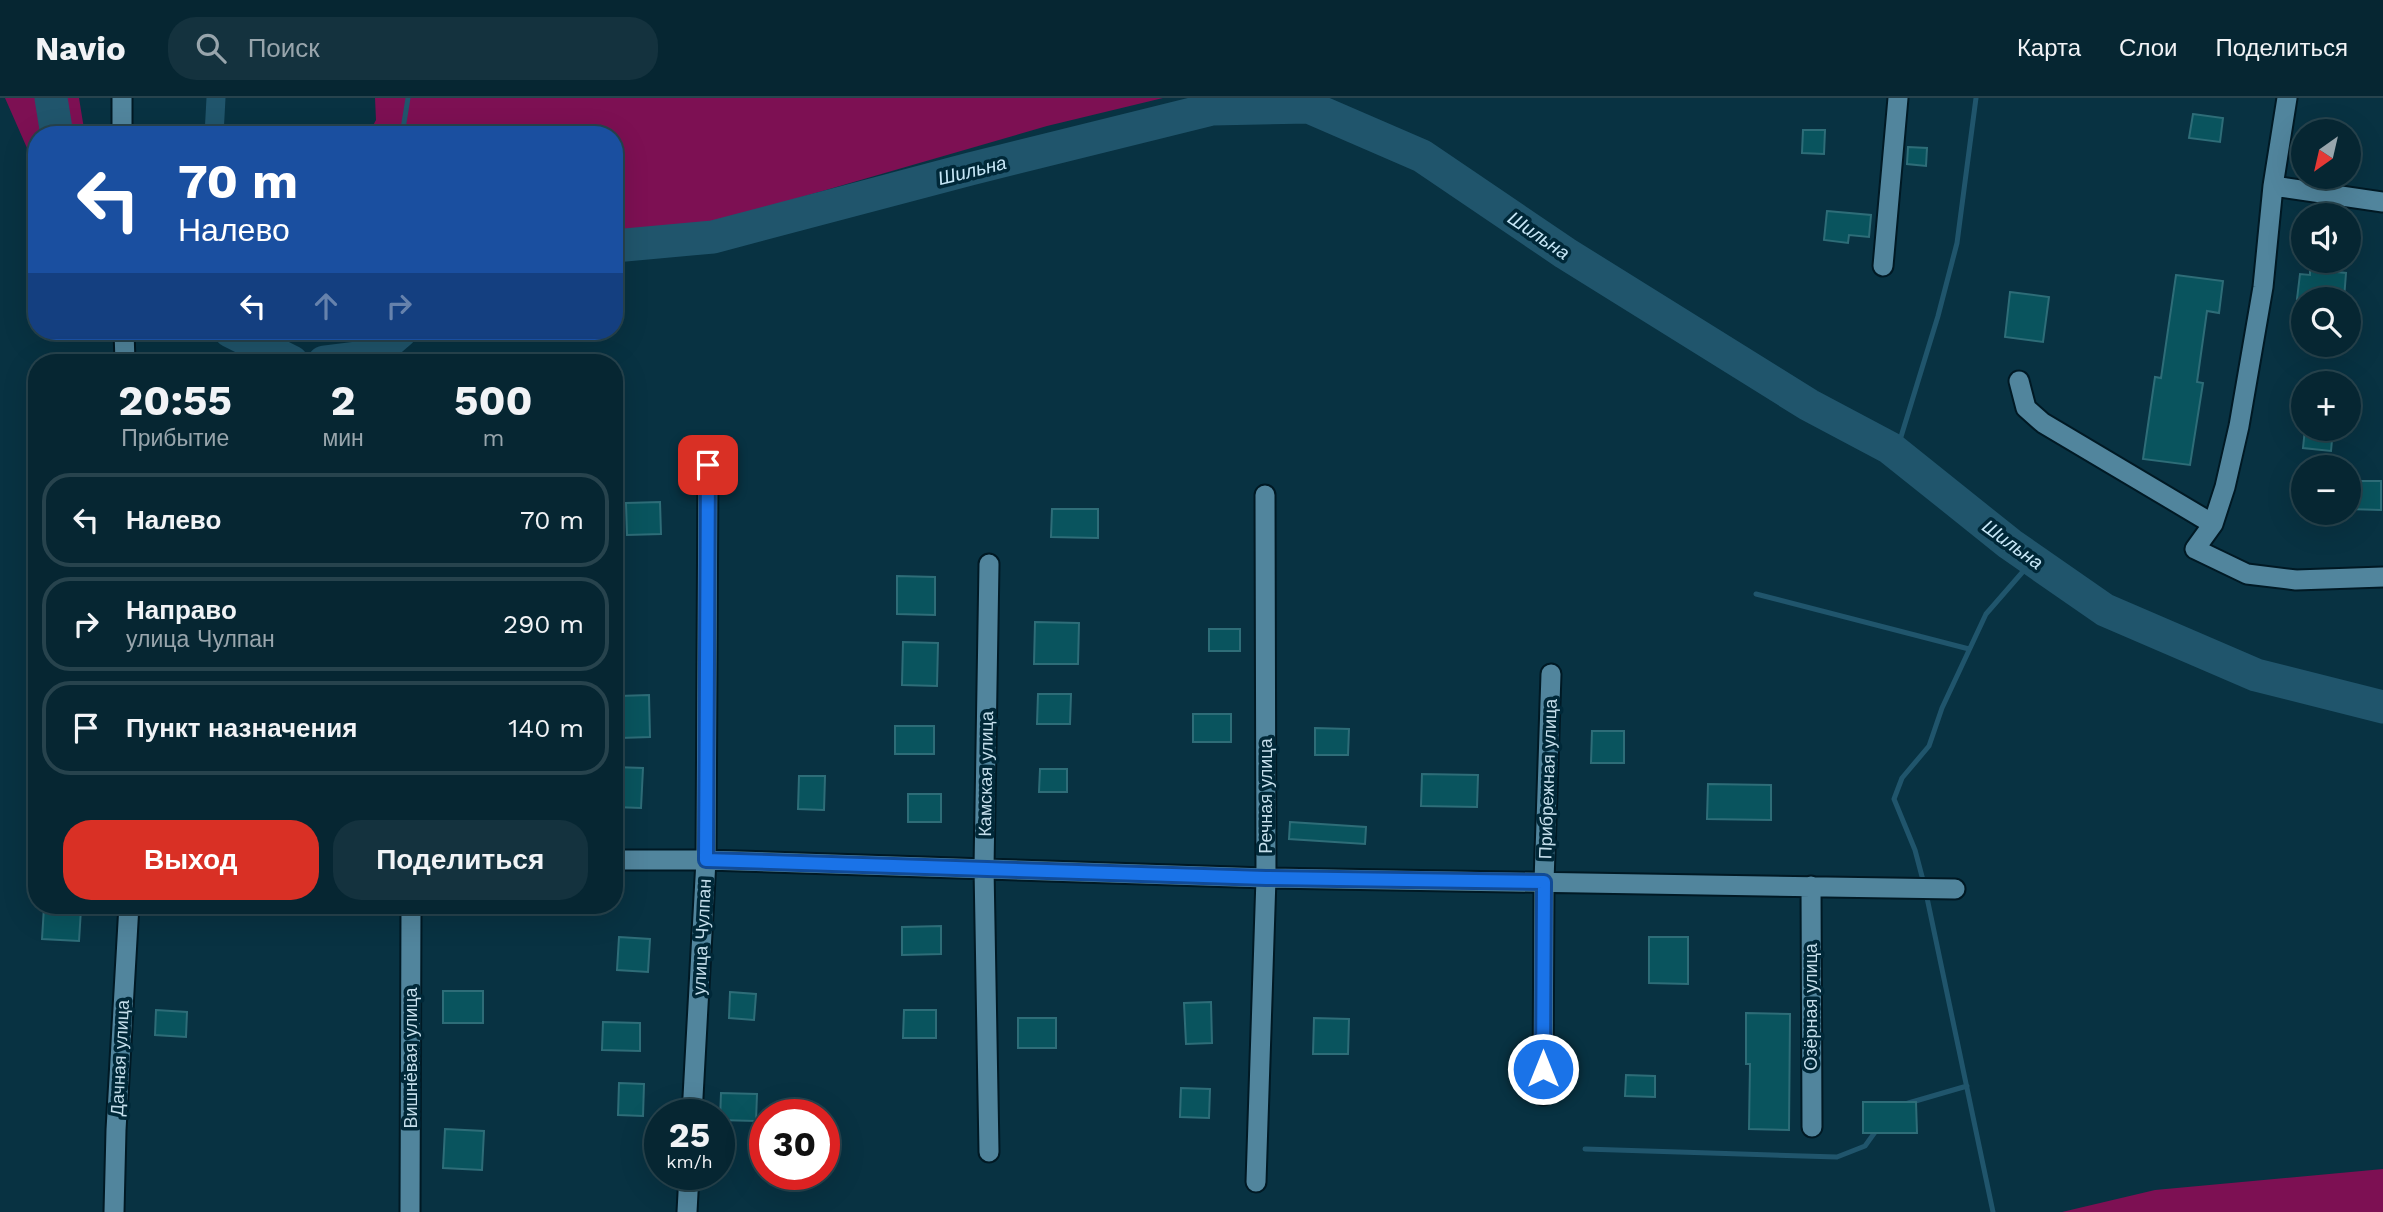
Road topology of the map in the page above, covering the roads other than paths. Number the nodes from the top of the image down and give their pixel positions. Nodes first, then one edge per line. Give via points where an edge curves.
1 (122, 98) edge
2 (1898, 98) edge
3 (2287, 98) edge
4 (122, 126) edge
5 (2273, 186) junction
6 (2383, 202) edge
7 (1883, 266) dead end
8 (2019, 380) dead end
9 (708, 465) dead end
10 (1265, 495) dead end
11 (2213, 524) junction
12 (989, 564) dead end
13 (2383, 577) edge
14 (1551, 674) dead end
15 (623, 860) edge
16 (706, 860) junction
17 (984, 869) junction
18 (1266, 878) junction
19 (1544, 882) junction
20 (1811, 886) junction
21 (1955, 889) dead end
22 (128, 914) edge
23 (411, 914) edge
24 (1543, 1095) dead end
25 (693, 1099) edge
26 (1812, 1127) dead end
27 (989, 1152) dead end
28 (1256, 1182) dead end
29 (688, 1190) edge
30 (114, 1212) edge
31 (410, 1212) edge
32 (687, 1212) edge

1 - 4 street
2 - 7 street
3 - 5 street
5 - 6 street
5 - 11 street via 2249,372
8 - 11 street via 2026,408 2043,423
9 - 16 street, улица Чулпан
10 - 18 street, Речная улица
11 - 13 street via 2195,549 2246,574 2296,580
12 - 17 street, Камская улица
14 - 19 street, Прибрежная улица
15 - 16 street
16 - 17 street
16 - 25 street, улица Чулпан
17 - 18 street
17 - 27 street, Камская улица
18 - 19 street
18 - 28 street, Речная улица
19 - 20 street
19 - 24 street, Прибрежная улица
20 - 21 street
20 - 26 street, Озёрная улица
22 - 30 street, Дачная улица
23 - 31 street, Вишнёвая улица
29 - 32 street

